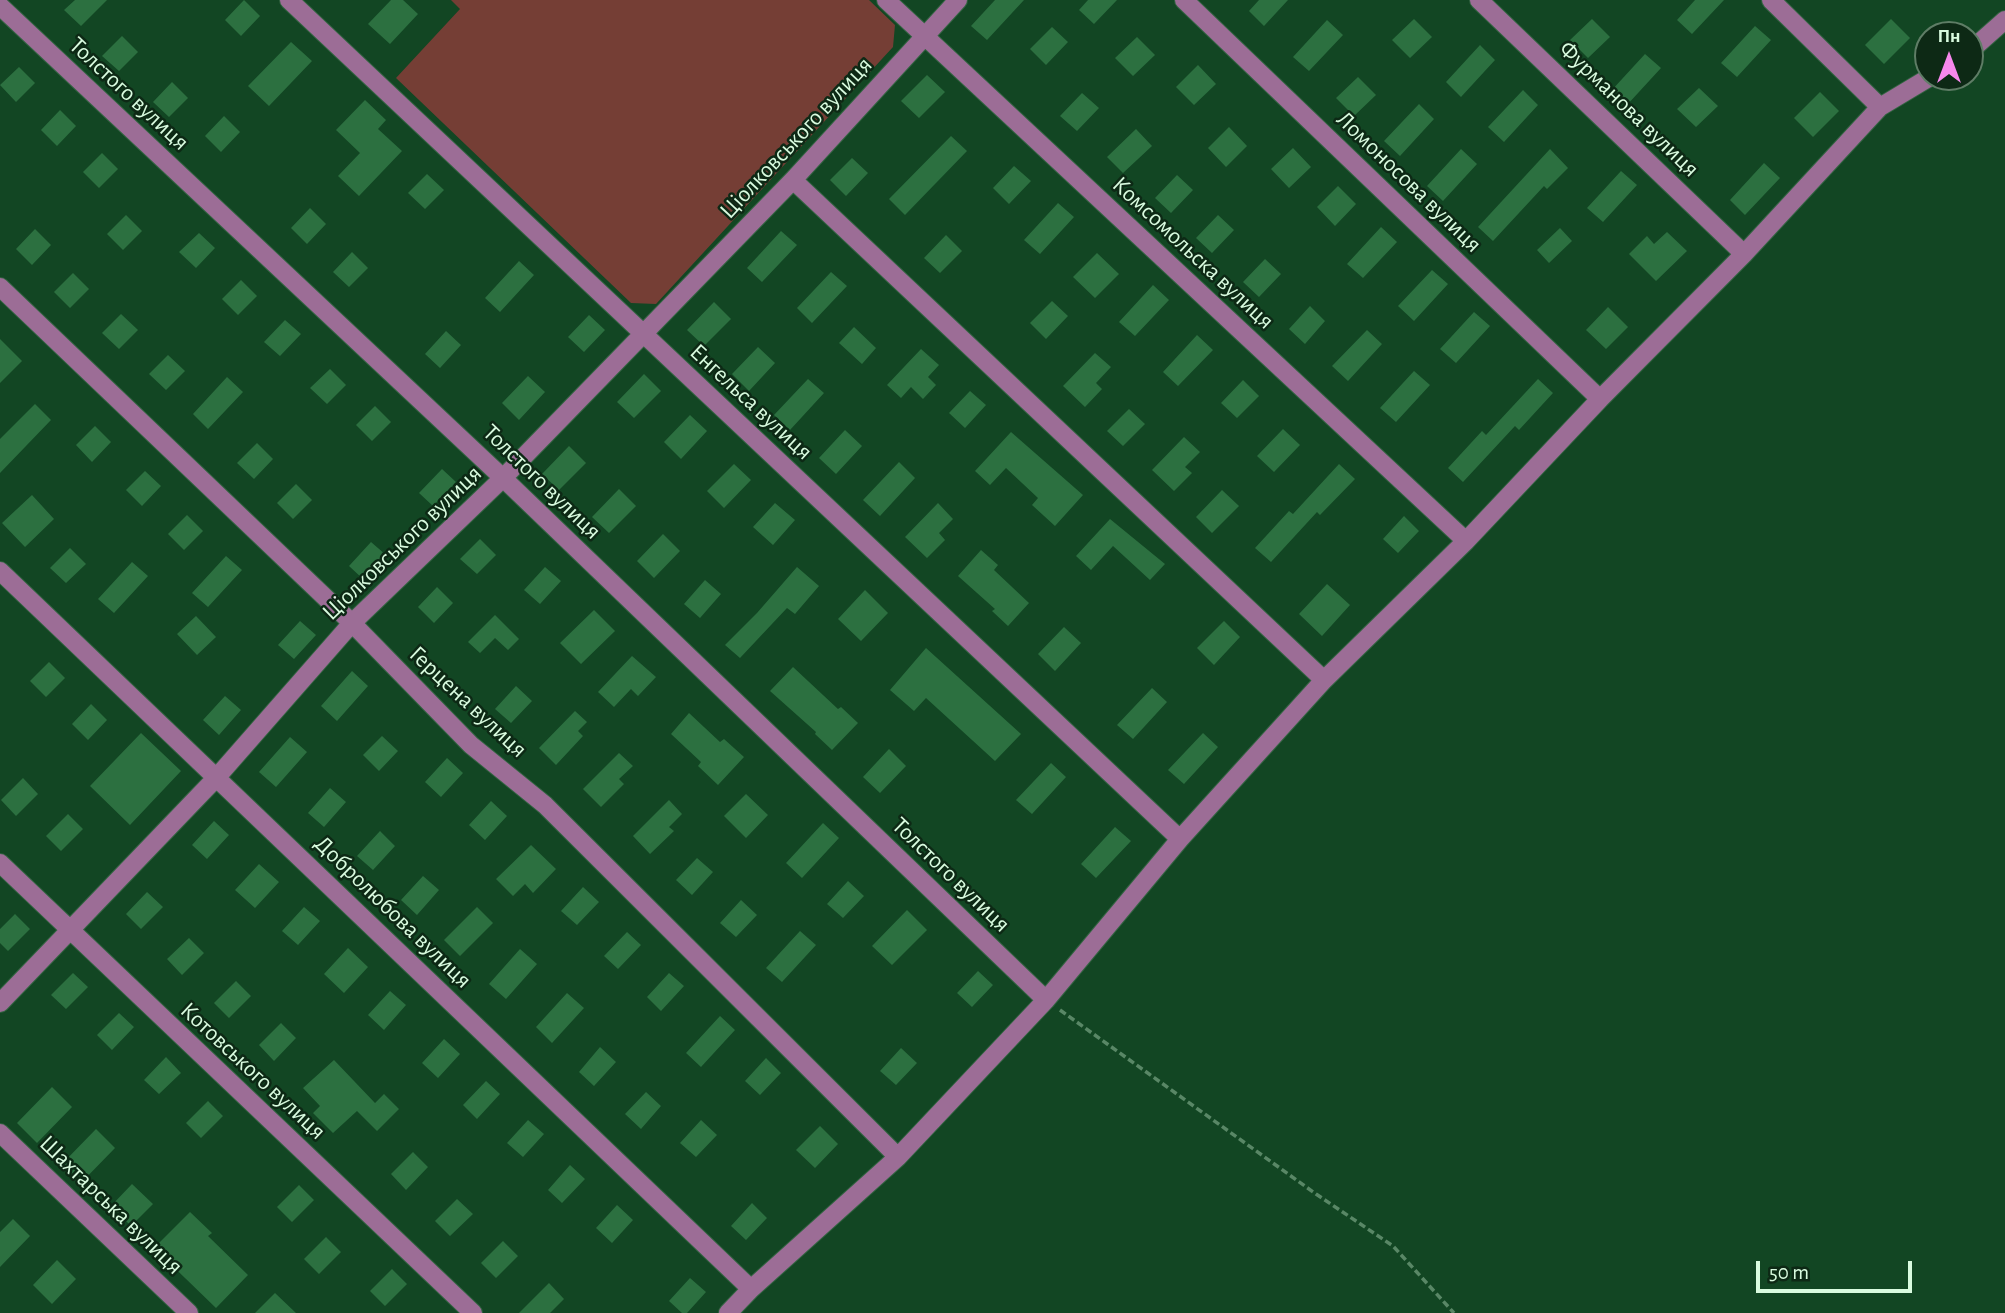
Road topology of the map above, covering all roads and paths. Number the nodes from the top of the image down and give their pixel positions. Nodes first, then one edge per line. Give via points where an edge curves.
1 (289, 0) edge
2 (886, 0) edge
3 (958, 0) edge
4 (1184, 0) edge
5 (1479, 0) edge
6 (1771, 0) edge
7 (0, 6) edge
8 (2005, 20) edge
9 (924, 36) junction
10 (1984, 39) edge
11 (1914, 87) edge
12 (1880, 107) junction
13 (793, 180) junction
14 (1744, 254) junction
15 (0, 287) edge
16 (643, 334) junction
17 (1600, 399) junction
18 (503, 478) junction
19 (1466, 541) junction
20 (0, 571) edge
21 (352, 624) junction
22 (1324, 680) junction
23 (217, 777) junction
24 (1180, 839) junction
25 (0, 863) edge
26 (69, 930) junction
27 (1046, 1000) junction
28 (0, 1003) edge
29 (0, 1133) edge
30 (898, 1157) junction
31 (751, 1289) junction
32 (189, 1313) edge
33 (473, 1313) edge
34 (729, 1313) edge
35 (1454, 1313) edge

1 - 16 street, Енгельса вулиця
2 - 9 street, Комсомольска вулиця
3 - 9 street, Ціолковського вулиця
4 - 17 street, Ломоносова вулиця
5 - 14 street, Фурманова вулиця
6 - 12 street
7 - 18 street, Толстого вулиця
8 - 10 street
9 - 13 street, Ціолковського вулиця
9 - 19 street, Комсомольска вулиця
11 - 12 street
12 - 14 street
13 - 16 street, Ціолковського вулиця
13 - 22 street
14 - 17 street
15 - 21 street, Герцена вулиця
16 - 18 street, Ціолковського вулиця
16 - 24 street, Енгельса вулиця
17 - 19 street
18 - 21 street, Ціолковського вулиця
18 - 27 street, Толстого вулиця
19 - 22 street
20 - 23 street, Добролюбова вулиця
21 - 23 street, Ціолковського вулиця
21 - 30 street, Герцена вулиця via 471,745 545,805
22 - 24 street
23 - 26 street, Ціолковського вулиця
23 - 31 street, Добролюбова вулиця
24 - 27 street
25 - 26 street, Котовського вулиця
26 - 28 street, Ціолковського вулиця
26 - 33 street, Котовського вулиця
27 - 30 street
27 - 35 path via 1393,1247
29 - 32 street, Шахтарська вулиця
30 - 31 street
31 - 34 street

